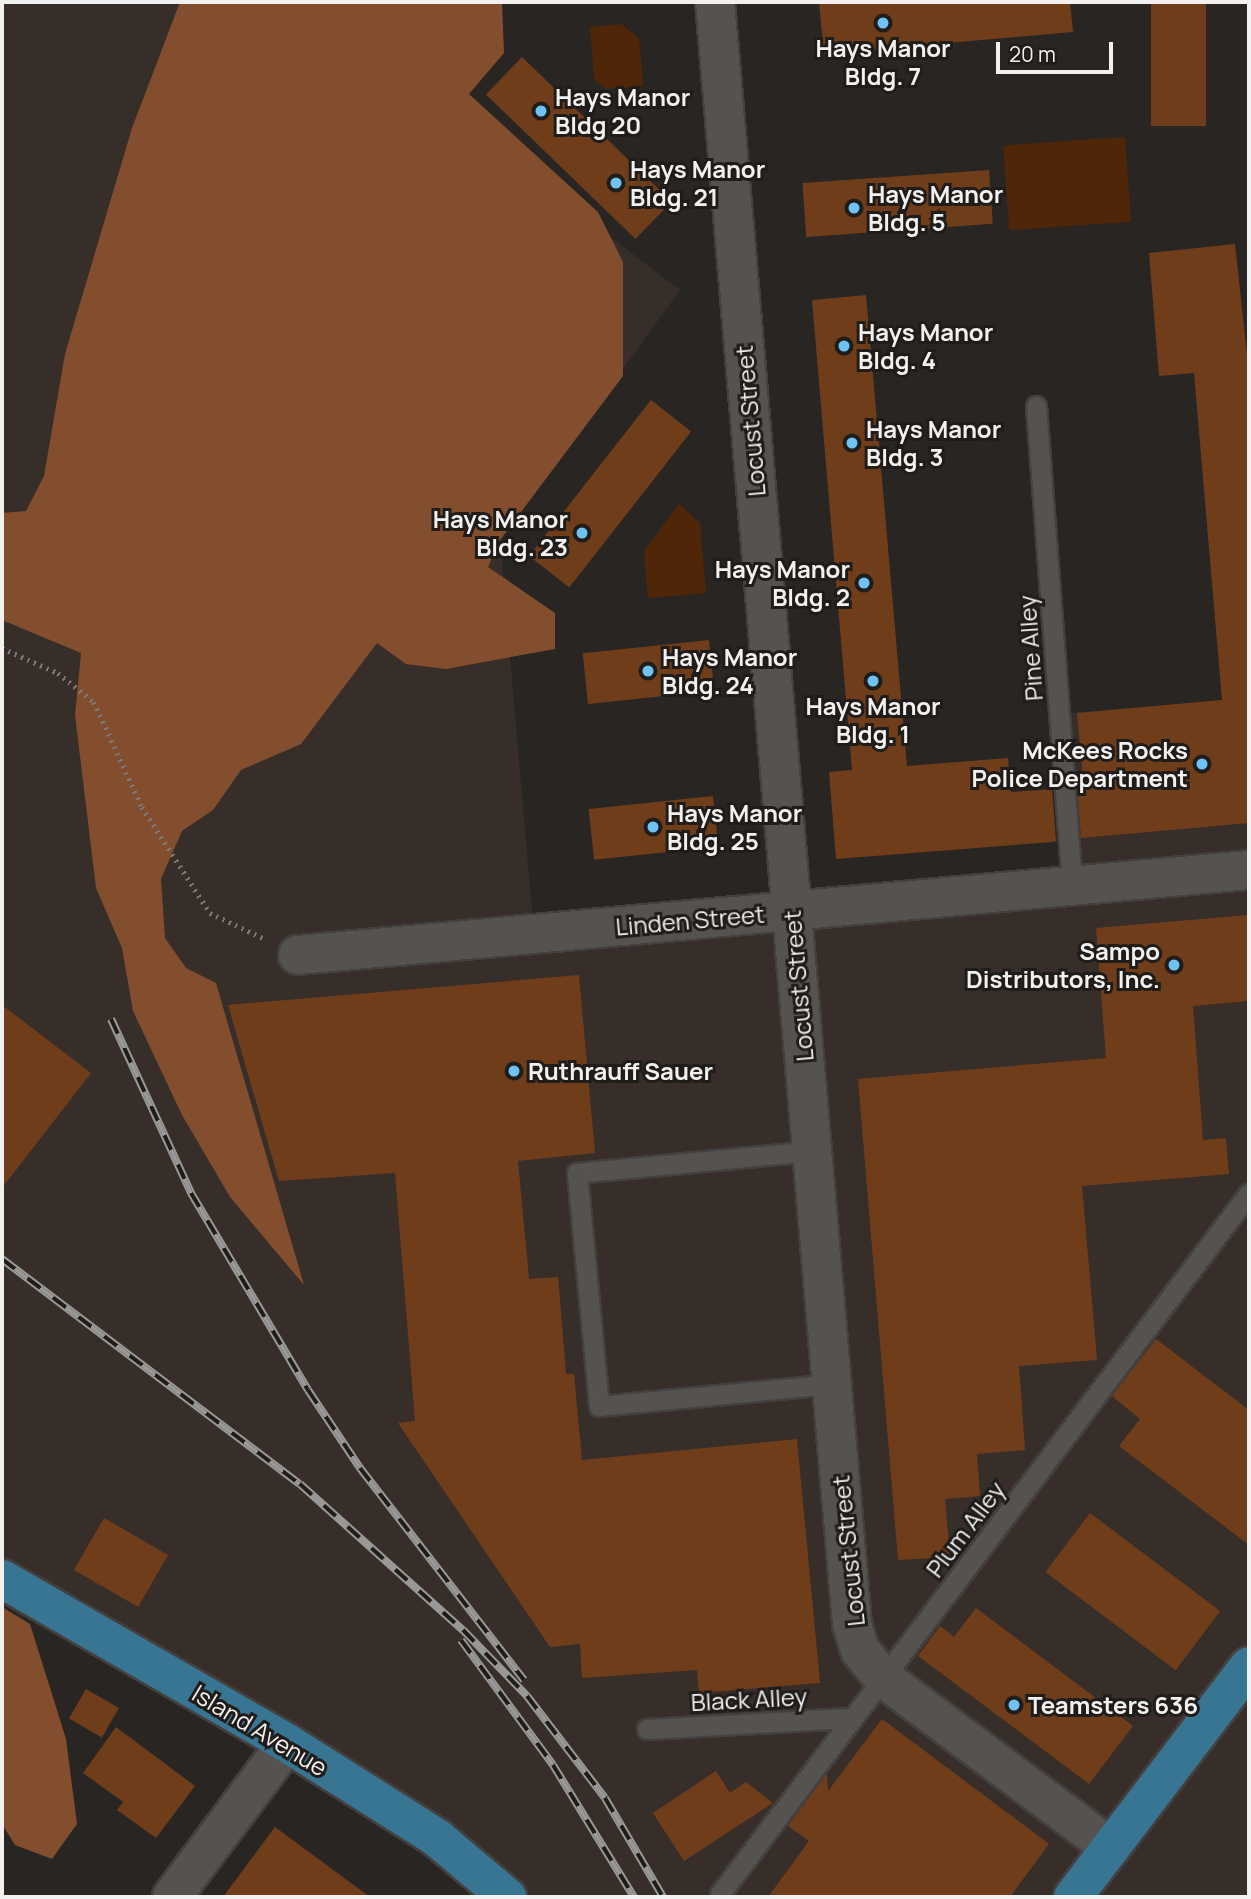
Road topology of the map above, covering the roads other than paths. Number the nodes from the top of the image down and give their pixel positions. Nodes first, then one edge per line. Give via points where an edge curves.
1 (715, 2) edge
2 (1036, 406) dead end
3 (1249, 870) edge
4 (1072, 886) junction
5 (792, 911) junction
6 (298, 956) road end
7 (812, 1151) junction
8 (1249, 1193) edge
9 (832, 1384) junction
10 (2, 1579) edge
11 (1249, 1666) edge
12 (883, 1678) junction
13 (853, 1718) junction
14 (647, 1729) dead end
15 (287, 1743) junction
16 (1111, 1848) junction
17 (720, 1894) dead end
18 (172, 1897) edge
19 (508, 1897) edge
20 (1073, 1897) edge

1 - 5 street, Locust Street
2 - 4 lane, Pine Alley
3 - 4 street, Linden Street
4 - 5 street, Linden Street
5 - 6 street, Linden Street
5 - 7 street, Locust Street
7 - 9 street, Locust Street
7 - 9 lane via 578,1173 599,1406
8 - 12 lane, Plum Alley
9 - 12 street, Locust Street via 852,1624 860,1650
10 - 15 main road, Island Avenue
11 - 16 main road
12 - 13 lane, Plum Alley
12 - 16 street, Locust Street
13 - 14 lane, Black Alley
13 - 17 lane, Plum Alley
15 - 18 street
15 - 19 main road, Island Avenue via 437,1839
16 - 20 main road

